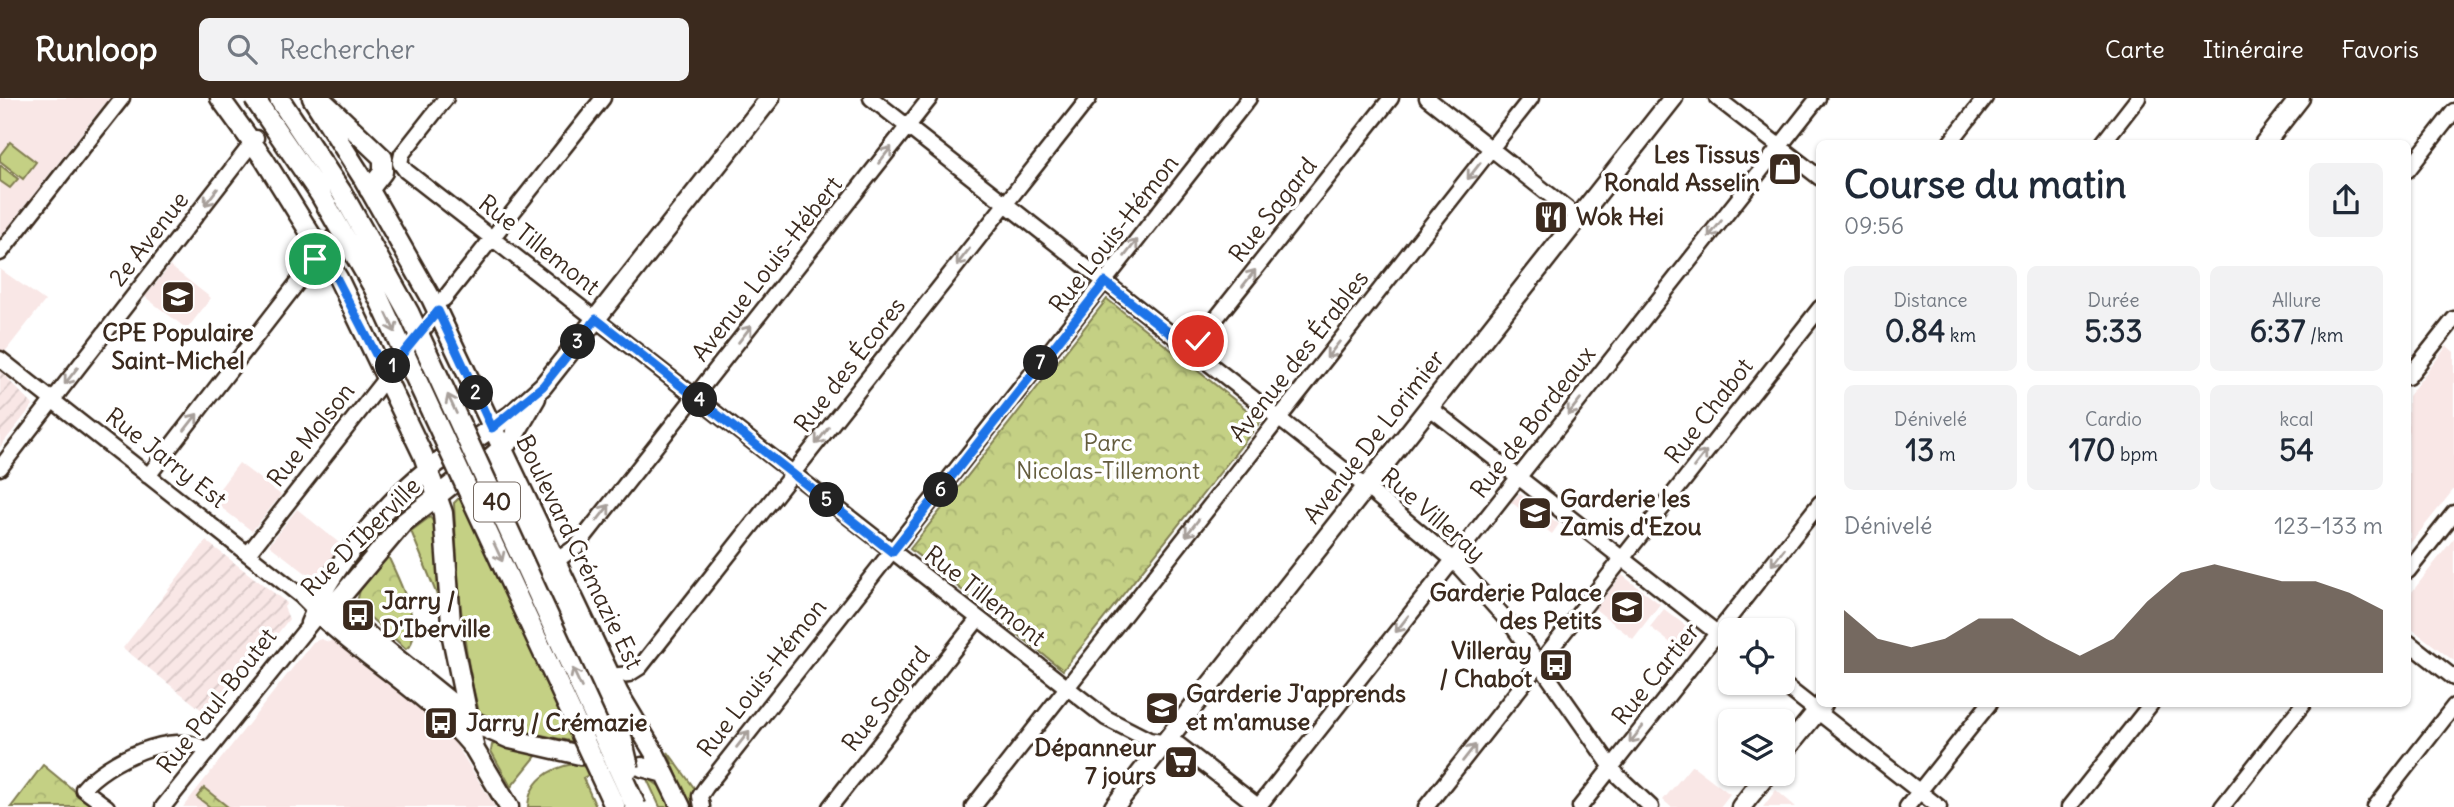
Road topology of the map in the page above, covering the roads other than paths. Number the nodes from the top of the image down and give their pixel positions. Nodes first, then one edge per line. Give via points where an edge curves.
1 (122, 98) edge
2 (220, 98) edge
3 (240, 98) edge
4 (254, 98) edge
5 (312, 98) edge
6 (319, 98) edge
7 (446, 98) edge
8 (603, 98) edge
9 (770, 98) edge
10 (871, 98) edge
11 (930, 98) edge
12 (1088, 98) edge
13 (1249, 98) edge
14 (1391, 98) edge
15 (1427, 98) edge
16 (1531, 98) edge
17 (1674, 98) edge
18 (1717, 98) edge
19 (1818, 98) edge
20 (1985, 98) edge
21 (2138, 98) edge
22 (2300, 98) edge
23 (279, 99) edge
24 (2454, 111) edge
25 (908, 127) junction
26 (1952, 140) edge
27 (2105, 140) edge
28 (2267, 140) edge
29 (255, 141) junction
30 (286, 143) junction
31 (1780, 146) junction
32 (1492, 148) junction
33 (2411, 166) edge
34 (1816, 175) edge
35 (365, 195) junction
36 (1005, 204) junction
37 (1578, 218) junction
38 (493, 238) junction
39 (327, 244) junction
40 (0, 253) edge
41 (1105, 282) junction
42 (441, 305) junction
43 (1816, 313) edge
44 (596, 319) junction
45 (2454, 319) edge
46 (1191, 350) junction
47 (0, 359) edge
48 (2411, 373) edge
49 (386, 374) junction
50 (543, 386) junction
51 (695, 396) junction
52 (52, 400) junction
53 (1429, 407) junction
54 (1279, 418) junction
55 (485, 433) junction
56 (495, 454) junction
57 (444, 458) dead end
58 (0, 468) edge
59 (427, 469) junction
60 (793, 474) junction
61 (149, 476) junction
62 (1519, 477) junction
63 (455, 482) dead end
64 (1366, 487) junction
65 (438, 494) junction
66 (1816, 508) edge
67 (2454, 513) edge
68 (892, 552) junction
69 (248, 554) junction
70 (1622, 558) junction
71 (1452, 559) junction
72 (556, 561) junction
73 (2411, 567) edge
74 (315, 609) junction
75 (978, 619) junction
76 (1717, 633) junction
77 (2411, 644) edge
78 (1540, 663) junction
79 (611, 676) junction
80 (2454, 678) edge
81 (1066, 688) junction
82 (1795, 691) edge
83 (1816, 704) edge
84 (2454, 706) edge
85 (1820, 707) edge
86 (1987, 707) edge
87 (2149, 707) edge
88 (2301, 707) edge
89 (468, 718) junction
90 (1795, 739) edge
91 (1164, 743) junction
92 (207, 750) junction
93 (475, 750) junction
94 (580, 755) dead end
95 (1611, 766) junction
96 (642, 767) dead end
97 (664, 772) junction
98 (1758, 786) edge
99 (1919, 792) junction
100 (702, 800) edge
101 (107, 807) edge
102 (163, 807) edge
103 (509, 807) edge
104 (615, 807) edge
105 (637, 807) edge
106 (681, 807) edge
107 (830, 807) edge
108 (973, 807) edge
109 (1114, 807) edge
110 (1258, 807) edge
111 (1426, 807) edge
112 (1580, 807) edge
113 (1651, 807) edge
114 (1741, 807) edge
115 (1907, 807) edge
116 (1939, 807) edge
117 (2069, 807) edge
118 (2222, 807) edge
119 (2375, 807) edge

1 - 40 street
2 - 29 main road
3 - 30 highway, bridge
4 - 30 highway, 40, bridge
5 - 35 main road, Boulevard Crémazie Est
6 - 35 main road via 383,158 383,172
7 - 38 street, Rue Tillemont via 400,162
8 - 38 street, Rue Molson
9 - 44 main road
10 - 25 street, Rue Villeray
11 - 25 street, Avenue Louis-Hébert
12 - 36 street, Rue des Écores
41 -> 13 street, Rue Louis-Hémon
46 -> 14 street, Rue Sagard
15 - 32 street
16 - 32 street, Avenue des Érables
17 - 37 main road, Avenue De Lorimier
18 - 31 street
19 - 31 street, Rue de Bordeaux
20 - 26 street
21 - 27 street
22 - 28 main road
105 -> 23 highway, 40, bridge via 409,313 342,193
24 - 33 street
25 - 36 street, Rue Villeray
51 -> 25 street, Avenue Louis-Hébert
29 - 39 main road
29 -> 52 street, 2e Avenue
30 -> 104 highway, 40, bridge via 337,222 386,312
31 - 34 street
31 -> 62 street, Rue de Bordeaux
32 - 37 street
32 -> 54 street, Avenue des Érables
35 - 42 main road, Boulevard Crémazie Est
36 - 41 street, Rue Villeray
36 -> 60 street, Rue des Écores
37 - 53 main road, Avenue De Lorimier
38 - 42 street, Rue Molson
38 - 44 street, Rue Tillemont
39 - 49 main road
61 -> 39 street
41 - 46 street, Rue Villeray
41 - 68 street, Rue Louis-Hémon
42 - 49 street, Rue Molson
42 - 55 main road, Boulevard Crémazie Est
70 -> 43 street, Rue Chabot
44 - 50 main road
44 - 51 street, Rue Tillemont
45 - 48 street
46 - 54 street, Rue Villeray
47 - 52 street, Rue Jarry Est
49 - 59 main road
49 - 69 street, Rue Molson
50 - 55 main road
50 - 56 main road via 524,421
51 - 60 street, Rue Tillemont
72 -> 51 street, Avenue Louis-Hébert via 577,546
52 - 58 street, 2e Avenue
52 - 61 street, Rue Jarry Est
53 - 62 street
53 - 64 main road, Avenue De Lorimier
54 - 64 street, Rue Villeray
54 -> 81 street, Avenue des Érables
55 - 56 main road, Boulevard Crémazie Est
56 - 72 main road, Boulevard Crémazie Est via 510,461
56 - 105 highway, bridge via 621,735
57 - 59 main road, Rue D'Iberville
59 - 65 main road
59 - 74 main road, Rue D'Iberville via 364,536 326,585
60 - 68 street, Rue Tillemont
60 - 79 street, Rue des Écores via 640,667
61 - 69 street, Rue Jarry Est
62 - 70 street
62 - 71 street, Rue de Bordeaux
63 - 65 main road, Rue D'Iberville
64 - 71 street, Rue Villeray
64 - 91 main road, Avenue De Lorimier
65 - 74 main road, Rue D'Iberville via 394,533 339,599
65 - 89 main road via 452,636
66 -> 76 street, Rue Cartier
67 - 73 street
68 - 75 street, Rue Tillemont
100 -> 68 street, Rue Louis-Hémon
69 - 74 street, Rue Jarry Est
70 - 76 street
70 - 78 street, Rue Chabot
71 - 78 street, Rue Villeray
71 -> 110 street, Rue de Bordeaux
72 - 79 main road, Boulevard Crémazie Est
74 - 89 main road, Rue Jarry Est via 349,620
74 - 92 street, Rue Paul-Boutet
74 - 93 main road, Rue Jarry Est via 450,720
75 - 81 street, Rue Tillemont
75 - 107 street, Rue Sagard
76 -> 95 street, Rue Cartier
77 - 80 street
78 - 95 street, Rue Villeray
111 -> 78 street, Rue Chabot
79 - 97 main road, Boulevard Crémazie Est
81 - 91 street, Rue Tillemont via 1120,726
81 - 108 street, Avenue des Érables
82 - 83 street
84 - 119 street
85 - 90 main road
85 - 99 street
86 - 99 street
87 - 117 street
88 - 118 street
89 - 93 main road
89 - 94 main road, Rue Jarry Est via 510,739
91 - 109 main road, Avenue De Lorimier
91 - 110 street, Rue Tillemont via 1179,745
92 - 101 street via 189,744 144,751 104,769 83,789
92 - 102 street, Rue Paul-Boutet
93 - 103 main road
95 - 112 street, Rue Cartier
95 - 113 street, Rue Villeray
96 - 97 main road
97 - 106 main road, Boulevard Crémazie Est
98 - 114 main road
99 - 115 street
99 - 116 street

